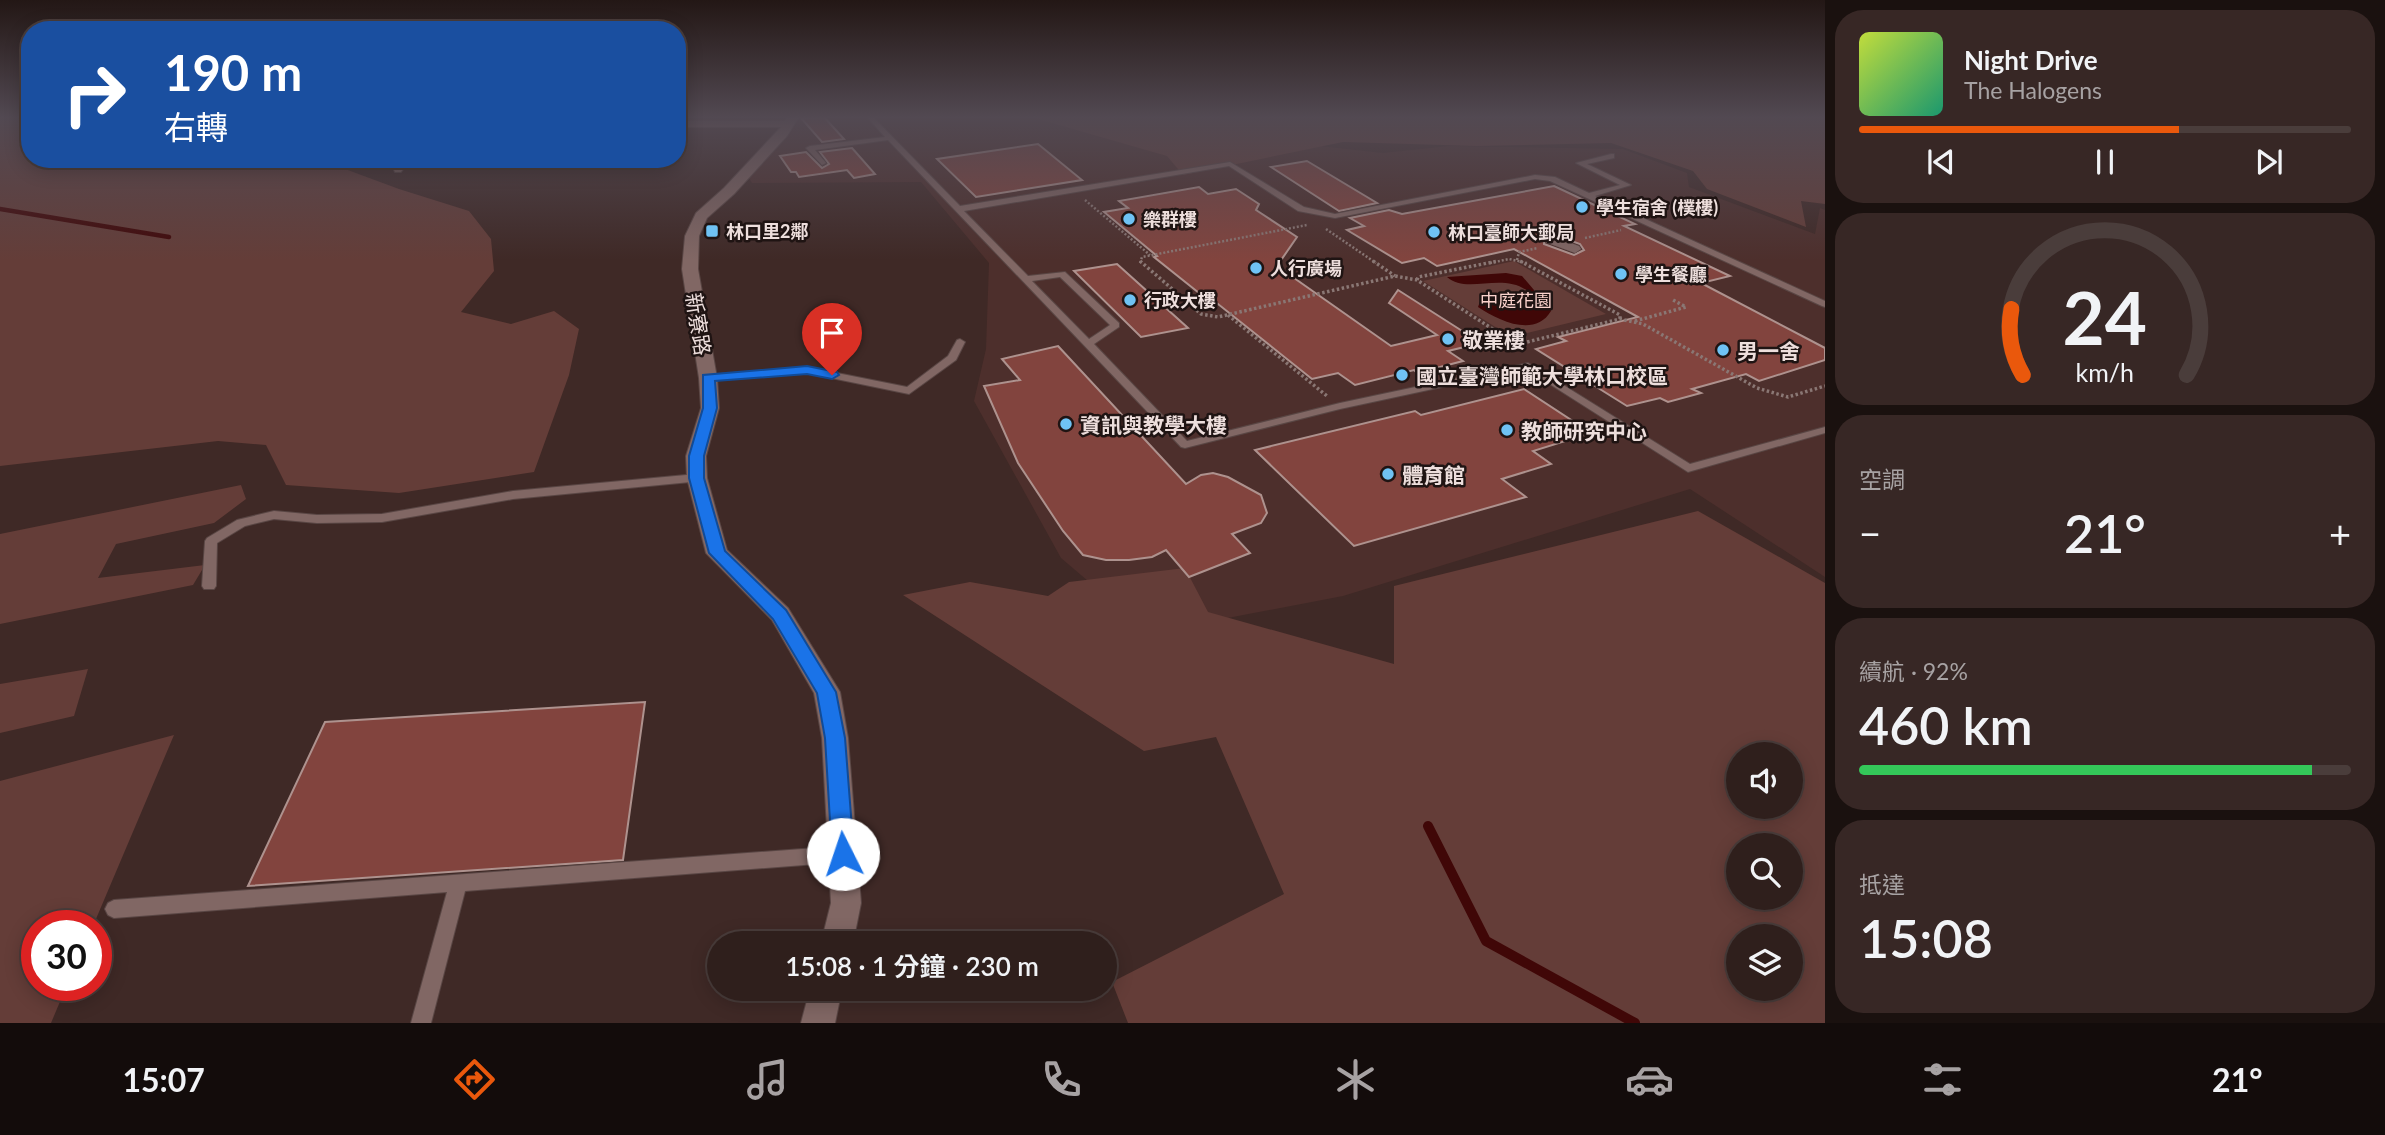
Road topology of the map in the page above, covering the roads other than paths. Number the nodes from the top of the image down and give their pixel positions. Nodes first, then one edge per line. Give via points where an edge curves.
1 (752, 165) edge
2 (916, 165) edge
3 (1226, 165) edge
4 (1231, 165) edge
5 (1584, 165) edge
6 (1591, 195) junction
7 (959, 209) junction
8 (1549, 239) dead end
9 (1575, 249) dead end
10 (1025, 279) junction
11 (1825, 292) edge
12 (1808, 297) junction
13 (1825, 304) edge
14 (960, 342) dead end
15 (1088, 344) junction
16 (708, 378) junction
17 (1825, 430) edge
18 (697, 478) junction
19 (209, 586) dead end
20 (843, 854) junction
21 (459, 882) junction
22 (114, 909) dead end
23 (839, 931) edge
24 (823, 1001) edge
25 (421, 1023) edge
26 (818, 1023) edge

1 - 16 street, 新寮路 via 701,216 692,236 690,268
2 - 7 lane
3 - 7 lane
4 - 6 lane via 1301,209 1335,216 1535,177
5 - 6 lane via 1627,185
6 - 12 lane
7 - 10 lane
8 - 9 street
10 - 15 lane
10 - 15 lane via 1062,274 1116,325
11 - 12 lane
12 - 13 lane
14 - 16 lane via 952,358 909,391 807,370
15 - 17 lane via 1185,445 1528,366 1688,468
16 - 18 street, 新寮路 via 710,408 696,456
18 - 19 lane via 513,495 382,518 274,515 241,523 211,541
18 - 20 street, 新寮路 via 717,553 780,614 827,692
20 - 21 lane
20 - 23 street, 新寮路 via 846,903
21 - 22 lane
21 - 25 lane
24 - 26 street

